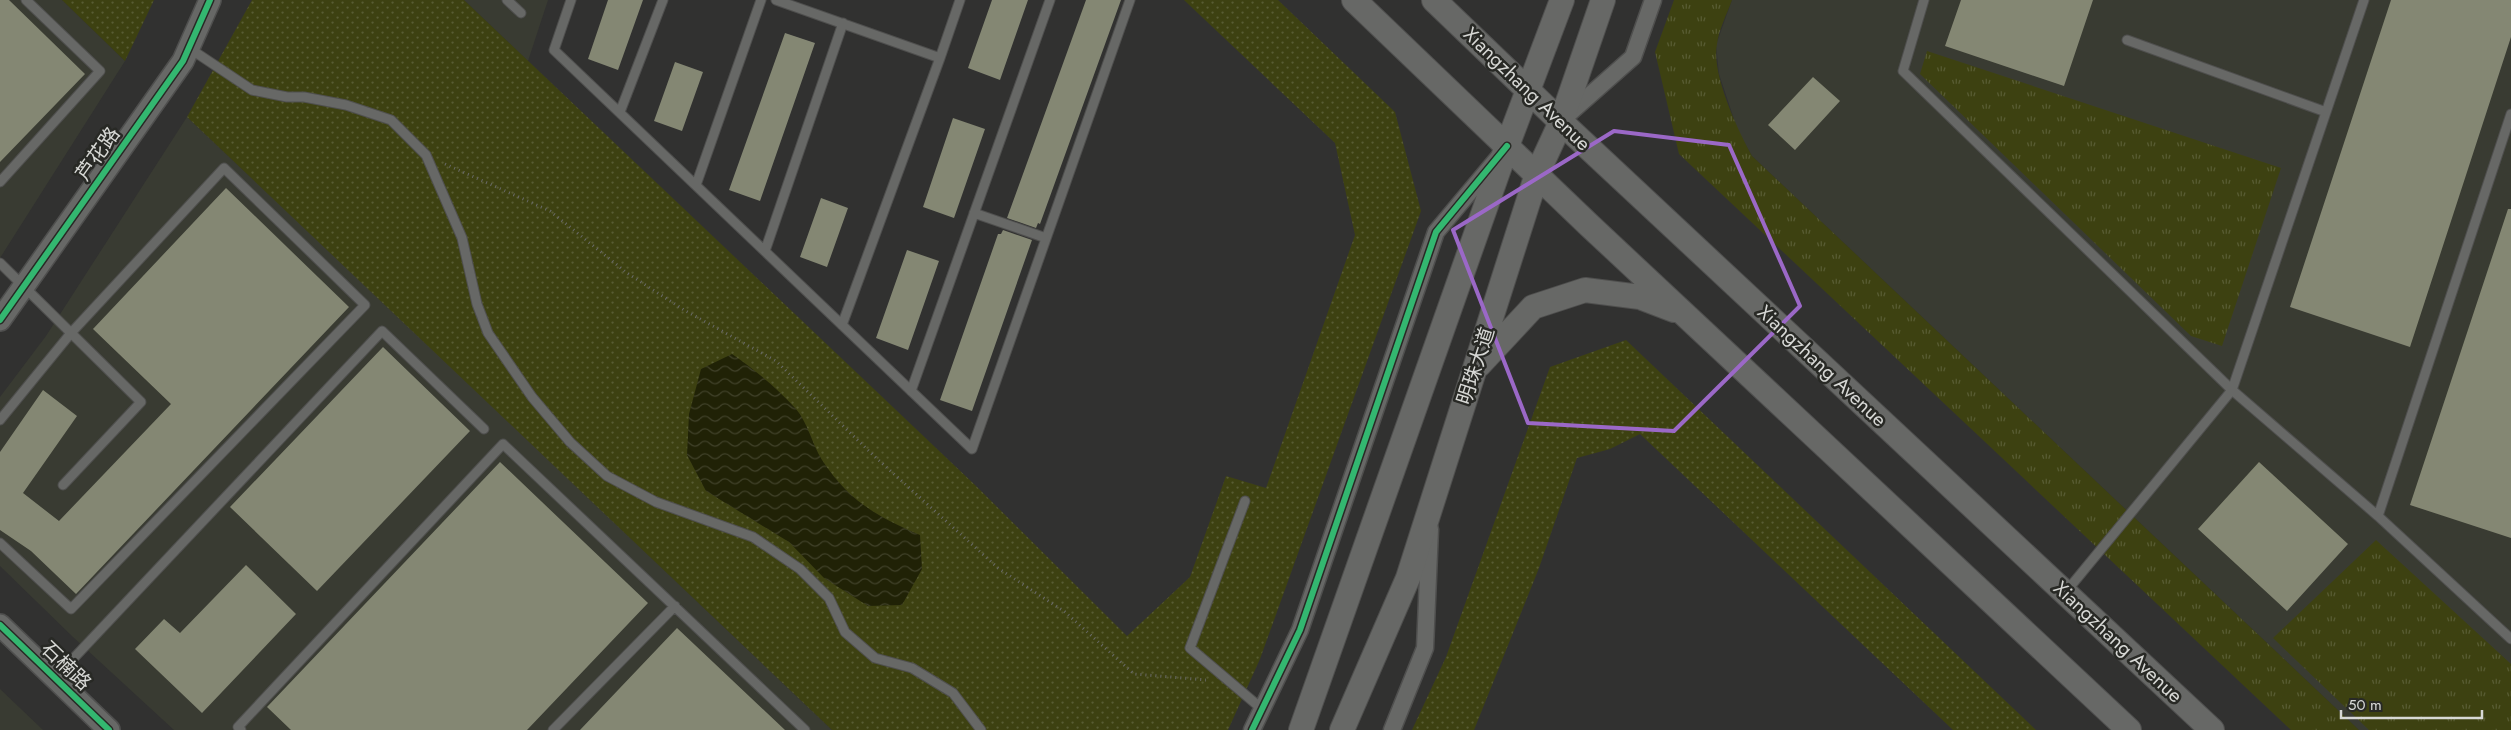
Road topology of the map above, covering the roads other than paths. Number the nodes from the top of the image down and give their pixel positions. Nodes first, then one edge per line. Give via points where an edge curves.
1 (26, 0) edge
2 (210, 0) edge
3 (507, 0) edge
4 (571, 0) edge
5 (663, 0) edge
6 (762, 0) edge
7 (776, 0) edge
8 (960, 0) edge
9 (1050, 0) edge
10 (1130, 0) edge
11 (1354, 0) edge
12 (1434, 0) edge
13 (1562, 0) edge
14 (1604, 0) edge
15 (1653, 0) edge
16 (1924, 0) edge
17 (2364, 0) edge
18 (521, 13) dead end
19 (843, 24) junction
20 (2127, 40) dead end
21 (189, 48) junction
22 (940, 58) junction
23 (1529, 92) junction
24 (620, 112) junction
25 (2326, 112) junction
26 (2511, 114) edge
27 (1561, 122) junction
28 (1507, 146) junction
29 (1537, 174) junction
30 (0, 182) edge
31 (696, 185) junction
32 (974, 213) junction
33 (1046, 238) junction
34 (765, 251) junction
35 (0, 263) edge
36 (24, 286) junction
37 (1686, 315) junction
38 (0, 320) edge
39 (842, 325) junction
40 (71, 333) junction
41 (1474, 370) junction
42 (2232, 390) junction
43 (911, 391) junction
44 (0, 420) edge
45 (484, 429) dead end
46 (63, 485) dead end
47 (1245, 501) dead end
48 (1432, 503) junction
49 (2378, 516) junction
50 (0, 543) edge
51 (2065, 593) junction
52 (675, 606) junction
53 (0, 625) edge
54 (2511, 639) edge
55 (55, 678) junction
56 (1262, 709) junction
57 (109, 730) edge
58 (241, 730) edge
59 (553, 730) edge
60 (806, 730) edge
61 (981, 730) edge
62 (1252, 730) edge
63 (1301, 730) edge
64 (1342, 730) edge
65 (1392, 730) edge
66 (2129, 730) edge
67 (2212, 730) edge

1 - 30 lane via 100,71
2 - 21 street, 芦花路
3 - 18 lane
4 - 24 lane via 554,50
5 - 24 lane
6 - 31 lane
7 - 19 lane
8 - 22 lane
9 - 32 lane
10 - 33 lane
11 - 28 main road
12 - 23 main road, Xiangzhang Avenue
13 - 23 main road
14 - 27 main road, 明珠大道
15 - 27 street via 1633,57
16 - 42 lane via 1903,71
17 - 25 lane
19 - 22 lane
19 - 34 lane
20 - 25 lane
21 - 36 street, 芦花路
21 - 61 lane via 252,90 346,105 391,120 426,155 462,238 477,304 488,333 532,396 570,442 607,476 656,502 753,536 800,569 828,598 846,632 875,658 912,668 953,693
22 - 39 lane
23 - 27 main road, Xiangzhang Avenue
23 - 28 main road
24 - 31 lane
25 - 42 lane
26 - 49 lane
27 - 29 main road, 明珠大道
27 - 51 main road, Xiangzhang Avenue
28 - 29 main road
28 - 56 street via 1436,232 1300,630
28 - 63 main road
29 - 37 main road
29 - 41 main road, 明珠大道
31 - 34 lane
32 - 33 lane
32 - 43 lane
33 - 43 lane via 972,450
34 - 39 lane
35 - 36 lane
36 - 38 street, 芦花路
36 - 40 lane
37 - 41 main road via 1640,297 1585,290 1533,307
37 - 66 main road
39 - 43 lane
40 - 44 lane
40 - 46 lane via 141,402
40 - 50 lane via 224,168 365,305 72,609
41 - 48 main road, 明珠大道
42 - 49 lane
42 - 51 lane
45 - 55 lane via 382,331
47 - 56 lane via 1190,648
48 - 64 main road, 明珠大道 via 1408,578
48 - 65 street via 1425,648
49 - 54 lane
51 - 67 main road, Xiangzhang Avenue
52 - 58 lane via 503,444 238,727
52 - 59 lane
52 - 60 lane
53 - 55 street, 石楠路
55 - 57 street, 石楠路
56 - 62 street

